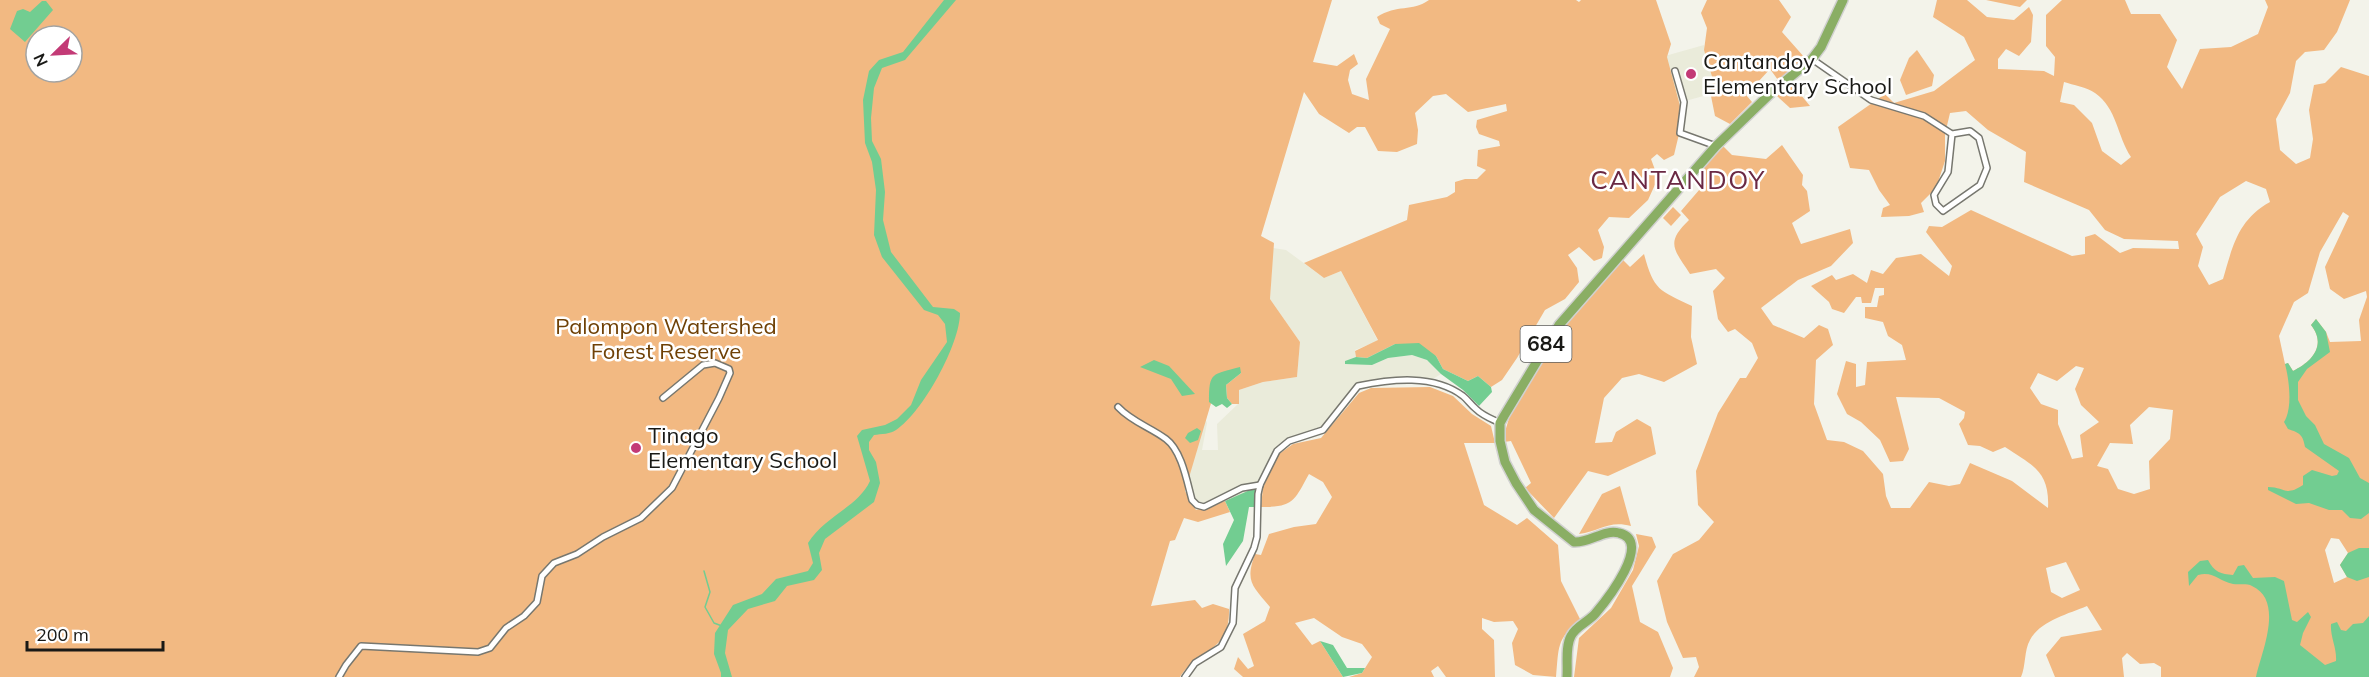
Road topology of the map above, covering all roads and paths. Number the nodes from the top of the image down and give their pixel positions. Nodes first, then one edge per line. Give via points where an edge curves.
1 (1843, 0) edge
2 (1812, 59) junction
3 (1675, 71) dead end
4 (1952, 134) junction
5 (1716, 146) junction
6 (663, 398) dead end
7 (1118, 407) dead end
8 (1500, 423) junction
9 (1260, 485) junction
10 (339, 677) edge
11 (1185, 677) edge
12 (1567, 677) edge

1 - 2 highway, 684
2 - 4 street via 1871,100 1924,117
2 - 5 highway, 684
3 - 5 street via 1684,102 1681,135
4 - 4 street via 1948,172 1934,195 1943,211 1980,185 1987,168 1979,138 1970,131
5 - 8 highway, 684 via 1559,325
6 - 10 street via 703,365 715,363 729,369 719,398 672,488 641,518 554,563 542,576 537,602 506,628 490,648 478,652 362,646
7 - 9 street via 1127,417 1167,439 1197,505 1204,507 1242,488
8 - 9 street via 1478,411 1456,391 1431,382 1412,380 1358,386 1323,430 1289,441 1277,451
8 - 12 highway via 1505,462 1534,510 1574,542 1615,532 1631,543 1630,559 1613,592 1571,635
9 - 11 street via 1257,537 1235,588 1233,623 1221,647 1195,663

